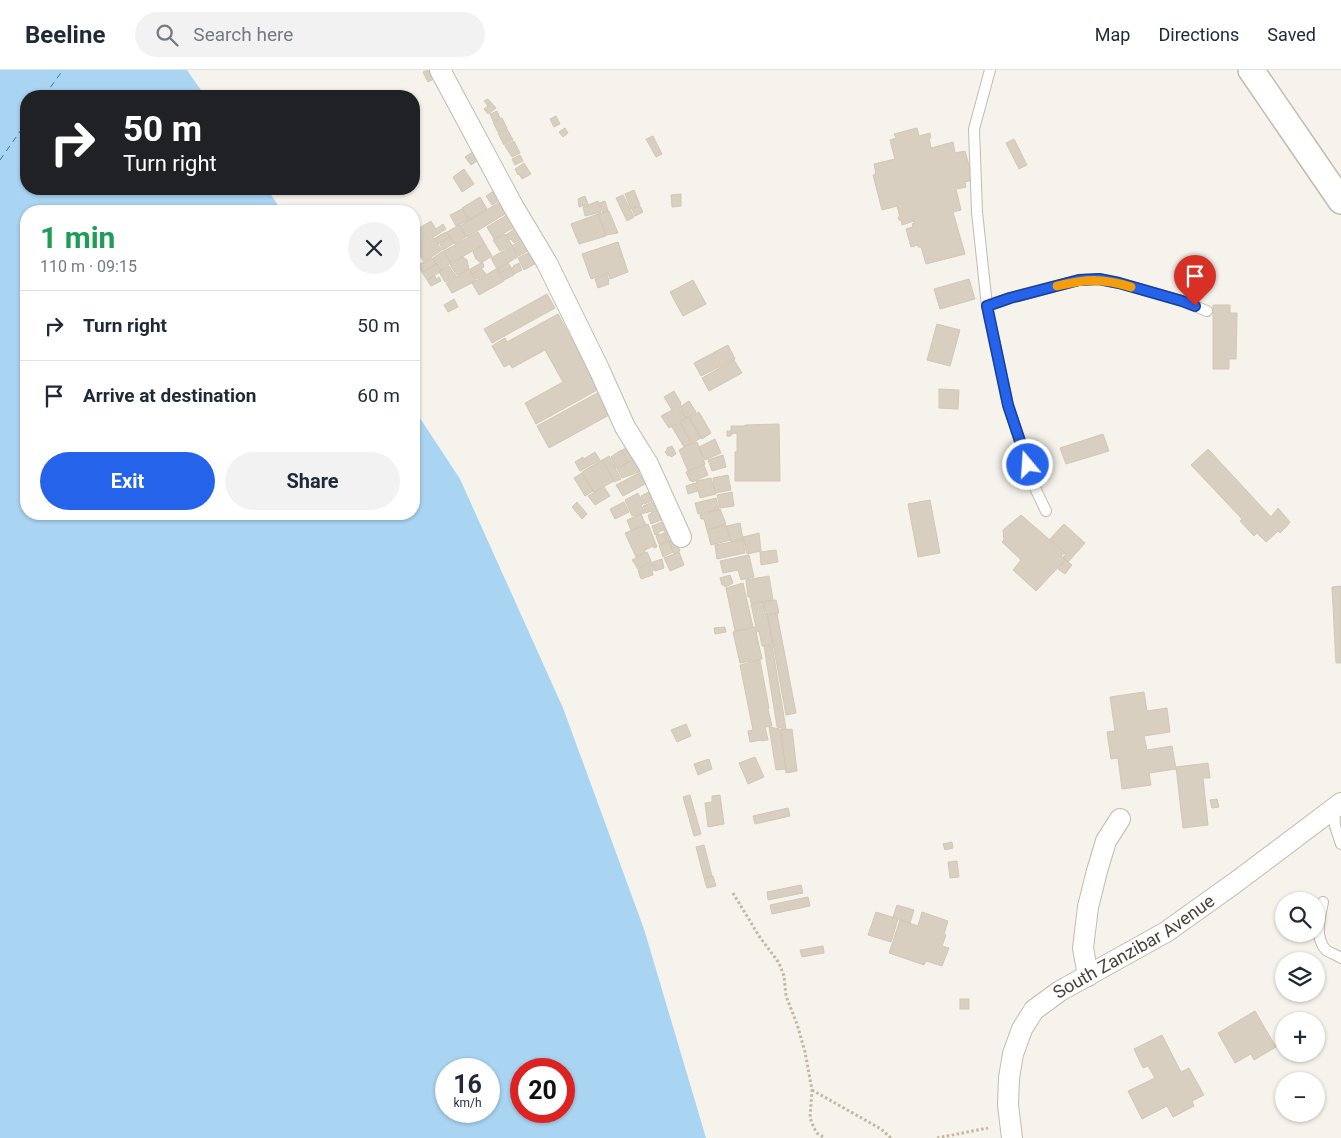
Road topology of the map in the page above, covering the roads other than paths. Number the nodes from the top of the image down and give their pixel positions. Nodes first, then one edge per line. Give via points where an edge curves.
1 (440, 70) edge
2 (990, 70) edge
3 (1251, 70) edge
4 (1341, 201) edge
5 (987, 306) junction
6 (1207, 311) dead end
7 (1046, 511) dead end
8 (681, 537) dead end
9 (1338, 805) edge
10 (1120, 818) dead end
11 (1341, 844) edge
12 (1322, 942) edge
13 (1341, 958) edge
14 (1088, 976) junction
15 (1012, 1131) edge

1 - 8 street via 547,263 624,427 648,464
2 - 5 lane via 974,129 977,212
3 - 4 street
5 - 6 lane via 1079,280 1099,279
5 - 7 lane via 1008,405
9 - 11 lane via 1335,826
9 - 14 street, South Zanzibar Avenue via 1166,932
10 - 14 street via 1106,841 1088,907 1083,948
12 - 13 lane via 1326,950
14 - 15 street, South Zanzibar Avenue via 1034,1010 1022,1029 1013,1054 1010,1078 1008,1105

